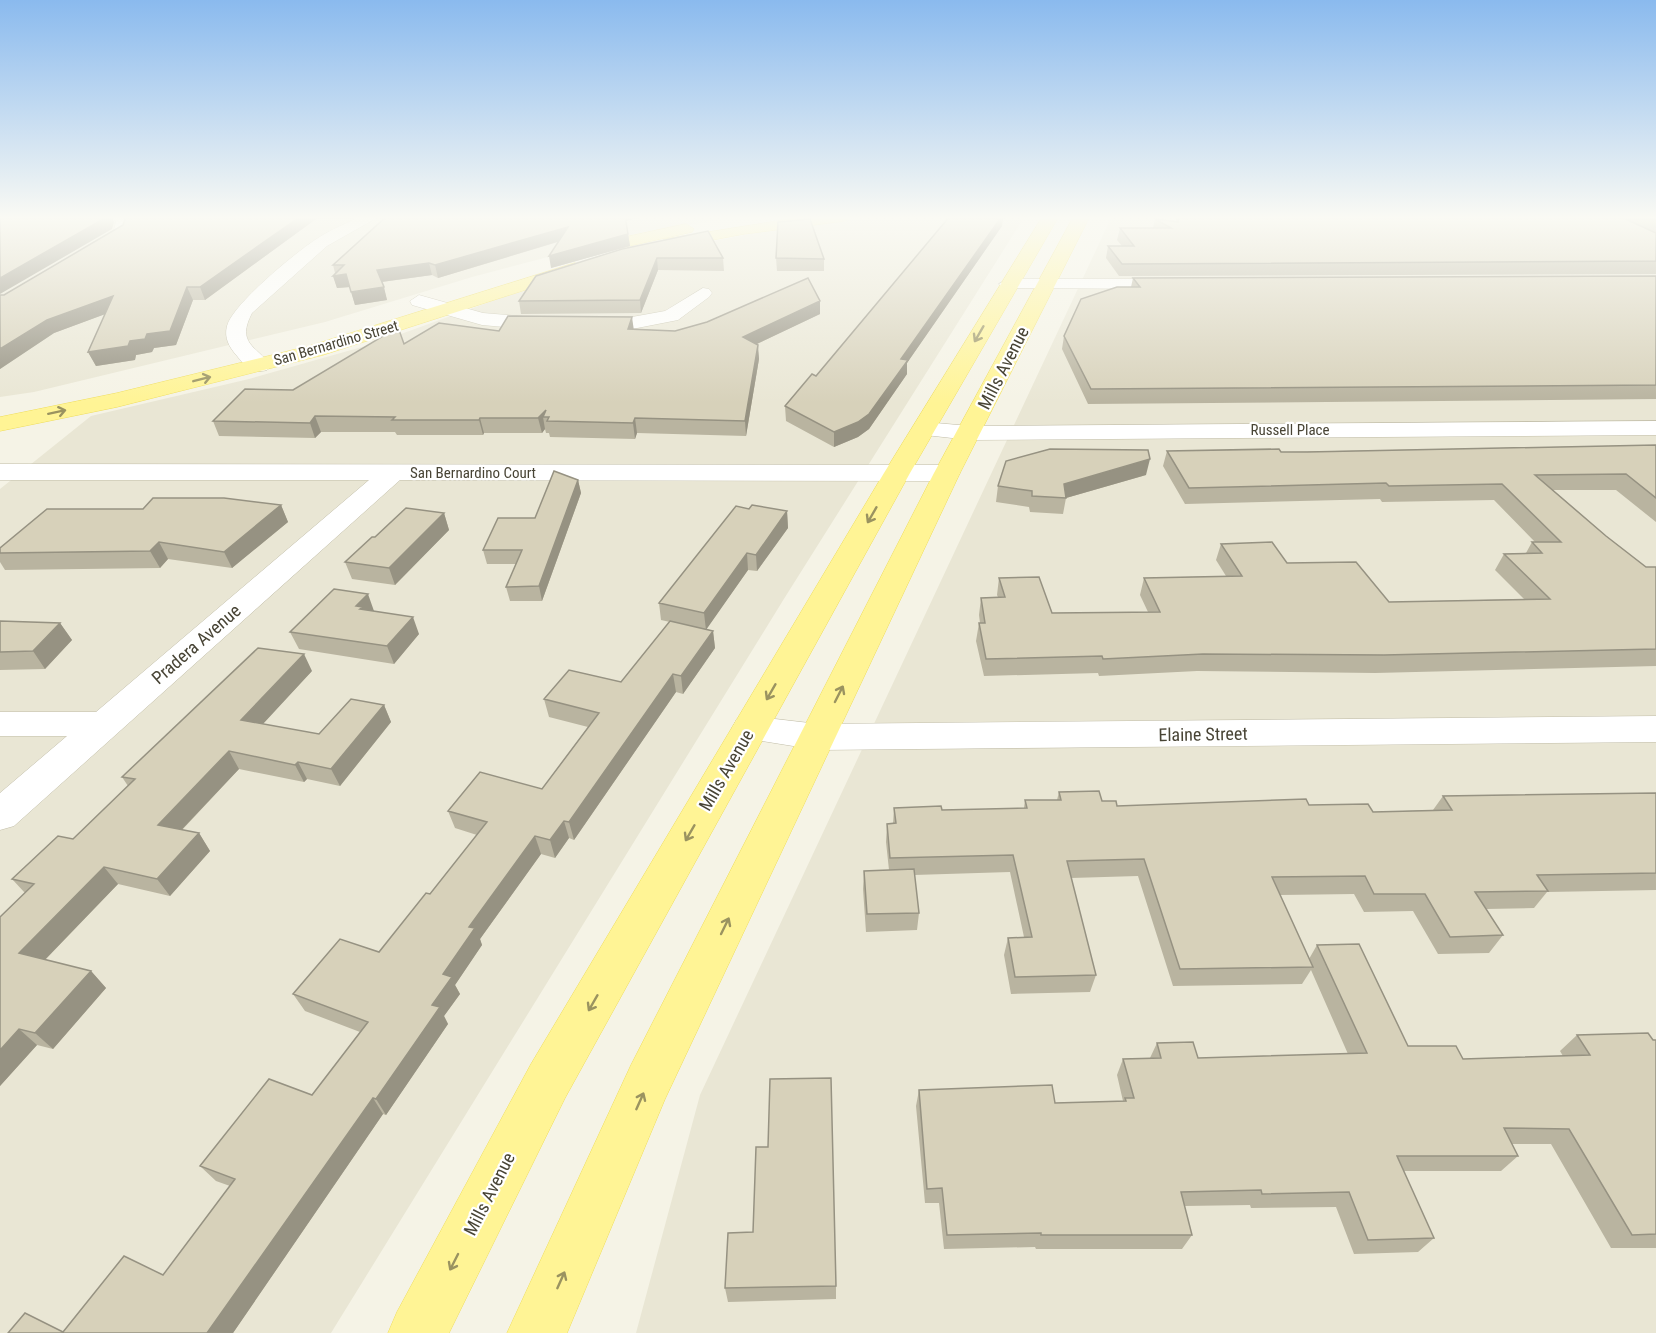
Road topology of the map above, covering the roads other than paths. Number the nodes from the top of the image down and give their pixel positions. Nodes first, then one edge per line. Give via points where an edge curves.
1 (281, 278) edge
2 (493, 278) edge
3 (542, 278) edge
4 (1012, 278) edge
5 (1049, 278) edge
6 (1008, 284) junction
7 (1200, 284) edge
8 (1045, 285) junction
9 (703, 293) dead end
10 (419, 301) junction
11 (446, 309) junction
12 (251, 359) junction
13 (0, 406) edge
14 (0, 424) edge
15 (1656, 428) edge
16 (924, 429) junction
17 (970, 433) junction
18 (0, 472) edge
19 (393, 473) junction
20 (897, 473) junction
21 (947, 473) junction
22 (0, 724) edge
23 (103, 724) junction
24 (750, 728) junction
25 (1656, 729) edge
26 (818, 737) junction
27 (0, 815) edge
28 (418, 1333) edge
29 (537, 1333) edge

1 - 12 street via 236,322 234,334
2 - 10 main road, San Bernardino Street
3 - 11 main road, San Bernardino Street
4 - 6 main road, Mills Avenue
5 - 8 main road, Mills Avenue
6 - 8 street
6 -> 16 main road, Mills Avenue
7 - 8 street
8 - 17 main road, Mills Avenue
9 - 11 street via 671,316 632,323 529,323 482,319
10 - 11 street
10 - 12 main road, San Bernardino Street via 316,333
11 - 12 main road, San Bernardino Street via 372,334
12 - 13 main road, San Bernardino Street
14 -> 12 main road, San Bernardino Street via 117,400
15 - 17 street, Russell Place
16 - 17 street, Russell Place
16 - 20 main road, Mills Avenue
17 - 21 main road, Mills Avenue
18 - 19 street, San Bernardino Court
19 - 20 street, San Bernardino Court
19 - 23 street, Pradera Avenue
20 - 21 street, San Bernardino Court
20 -> 24 main road, Mills Avenue
26 -> 21 main road, Mills Avenue
22 - 23 street
23 - 27 street, Pradera Avenue
24 - 26 street, Elaine Street
24 -> 28 main road, Mills Avenue via 548,1081
25 - 26 street, Elaine Street
29 -> 26 main road, Mills Avenue via 648,1082

